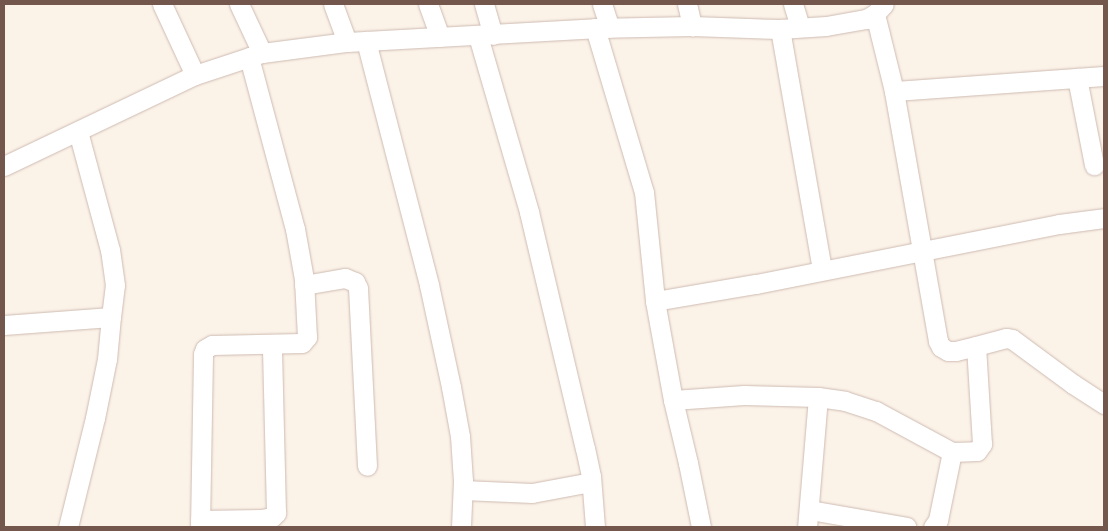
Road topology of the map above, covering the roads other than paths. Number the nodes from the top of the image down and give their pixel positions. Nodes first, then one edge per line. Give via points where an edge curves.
1 (162, 4) edge
2 (239, 4) edge
3 (332, 4) edge
4 (428, 4) edge
5 (484, 4) edge
6 (602, 4) edge
7 (687, 4) edge
8 (793, 4) edge
9 (880, 9) edge
10 (692, 26) junction
11 (800, 27) junction
12 (603, 28) junction
13 (780, 29) junction
14 (486, 35) junction
15 (440, 38) junction
16 (356, 41) junction
17 (255, 55) junction
18 (195, 75) junction
19 (1104, 76) edge
20 (1077, 78) junction
21 (894, 91) junction
22 (78, 131) junction
23 (1094, 165) dead end
24 (4, 166) edge
25 (1104, 218) edge
26 (922, 250) junction
27 (822, 270) junction
28 (304, 285) junction
29 (655, 301) junction
30 (111, 317) junction
31 (4, 330) edge
32 (272, 344) junction
33 (976, 346) junction
34 (818, 398) junction
35 (673, 400) junction
36 (1104, 404) edge
37 (952, 452) junction
38 (367, 466) dead end
39 (591, 482) junction
40 (463, 490) junction
41 (808, 519) edge
42 (200, 524) edge
43 (68, 527) edge
44 (461, 527) edge
45 (595, 527) edge
46 (700, 527) edge
47 (907, 527) edge
48 (933, 527) edge

1 - 18 street
2 - 17 street
3 - 16 street
4 - 15 street
5 - 14 street
6 - 12 street
7 - 10 street
8 - 11 street
9 - 11 street via 856,22
9 - 21 street
10 - 12 street
10 - 13 street
11 - 13 street
12 - 14 street
12 - 29 street via 644,192
13 - 27 street
14 - 15 street
14 - 39 street
15 - 16 street
16 - 17 street
16 - 40 street via 429,285 460,436
17 - 18 street
17 - 28 street via 289,200
18 - 22 street
19 - 20 street
20 - 21 street
20 - 23 street
21 - 26 street
22 - 24 street
22 - 30 street via 112,258
25 - 26 street
26 - 27 street
26 - 33 street via 941,347 956,351
27 - 29 street
28 - 32 street via 307,337 302,343
28 - 38 street via 345,278 358,288
29 - 35 street
30 - 31 street
30 - 43 street via 107,359 95,418
32 - 42 street via 212,344 202,354
32 - 42 street via 276,513 261,519
33 - 36 street via 1012,339
33 - 37 street via 982,444 977,450
34 - 35 street via 744,394
34 - 37 street via 845,401 876,412
34 - 41 street
35 - 46 street
37 - 48 street via 938,520
39 - 40 street via 532,493
39 - 45 street
40 - 44 street
41 - 47 street

